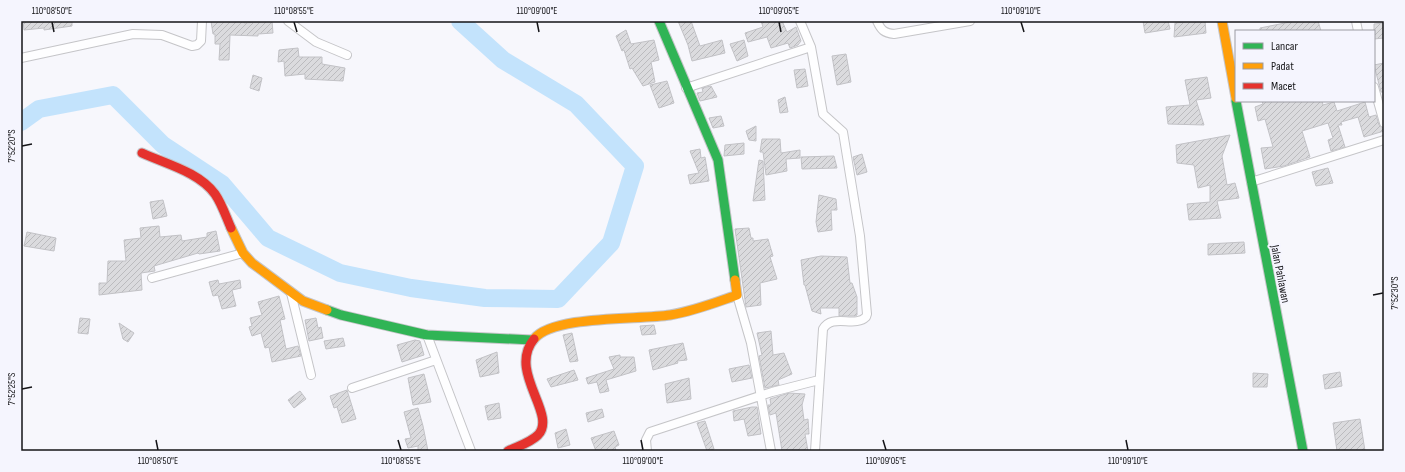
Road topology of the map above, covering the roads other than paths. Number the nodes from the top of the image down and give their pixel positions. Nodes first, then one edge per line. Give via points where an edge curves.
1 (202, 21) edge
2 (288, 21) edge
3 (659, 21) edge
4 (800, 21) edge
5 (877, 21) edge
6 (970, 21) edge
7 (1222, 21) edge
8 (811, 47) junction
9 (347, 55) dead end
10 (21, 58) edge
11 (1234, 79) edge
12 (686, 88) junction
13 (1235, 90) edge
14 (1375, 92) edge
15 (1236, 102) edge
16 (1384, 123) edge
17 (1384, 140) edge
18 (142, 153) dead end
19 (1251, 182) junction
20 (243, 253) junction
21 (152, 278) dead end
22 (291, 293) junction
23 (738, 295) junction
24 (427, 335) junction
25 (532, 340) junction
26 (436, 360) junction
27 (311, 375) dead end
28 (819, 380) junction
29 (352, 388) dead end
30 (760, 396) junction
31 (471, 451) edge
32 (508, 451) edge
33 (647, 451) edge
34 (771, 451) edge
35 (815, 451) edge
36 (1303, 451) edge

1 - 10 street via 201,42 197,46 162,35 133,34
2 - 9 street via 316,42
3 - 12 street
4 - 8 street
5 - 6 street via 886,33 894,34
7 - 11 street, Jalan Pahlawan
8 - 12 street
8 - 28 street via 823,114 843,132 860,236 866,314 861,321 835,321 825,326
11 - 13 street, Jalan Pahlawan
12 - 23 street via 718,160
14 - 16 street
15 - 19 street, Jalan Pahlawan
17 - 19 street
18 - 20 street via 197,178 208,186 216,195
19 - 36 street, Jalan Pahlawan
20 - 21 street
20 - 22 street
22 - 24 street via 303,301 341,315
22 - 27 street
23 - 25 street via 707,307 664,317 576,323 542,333
23 - 30 street via 751,343
24 - 25 street
24 - 26 street
25 - 32 street via 525,358 526,371 542,415 541,432
26 - 29 street
26 - 31 street
28 - 30 street
28 - 35 street
30 - 33 street via 650,432 646,440
30 - 34 street

